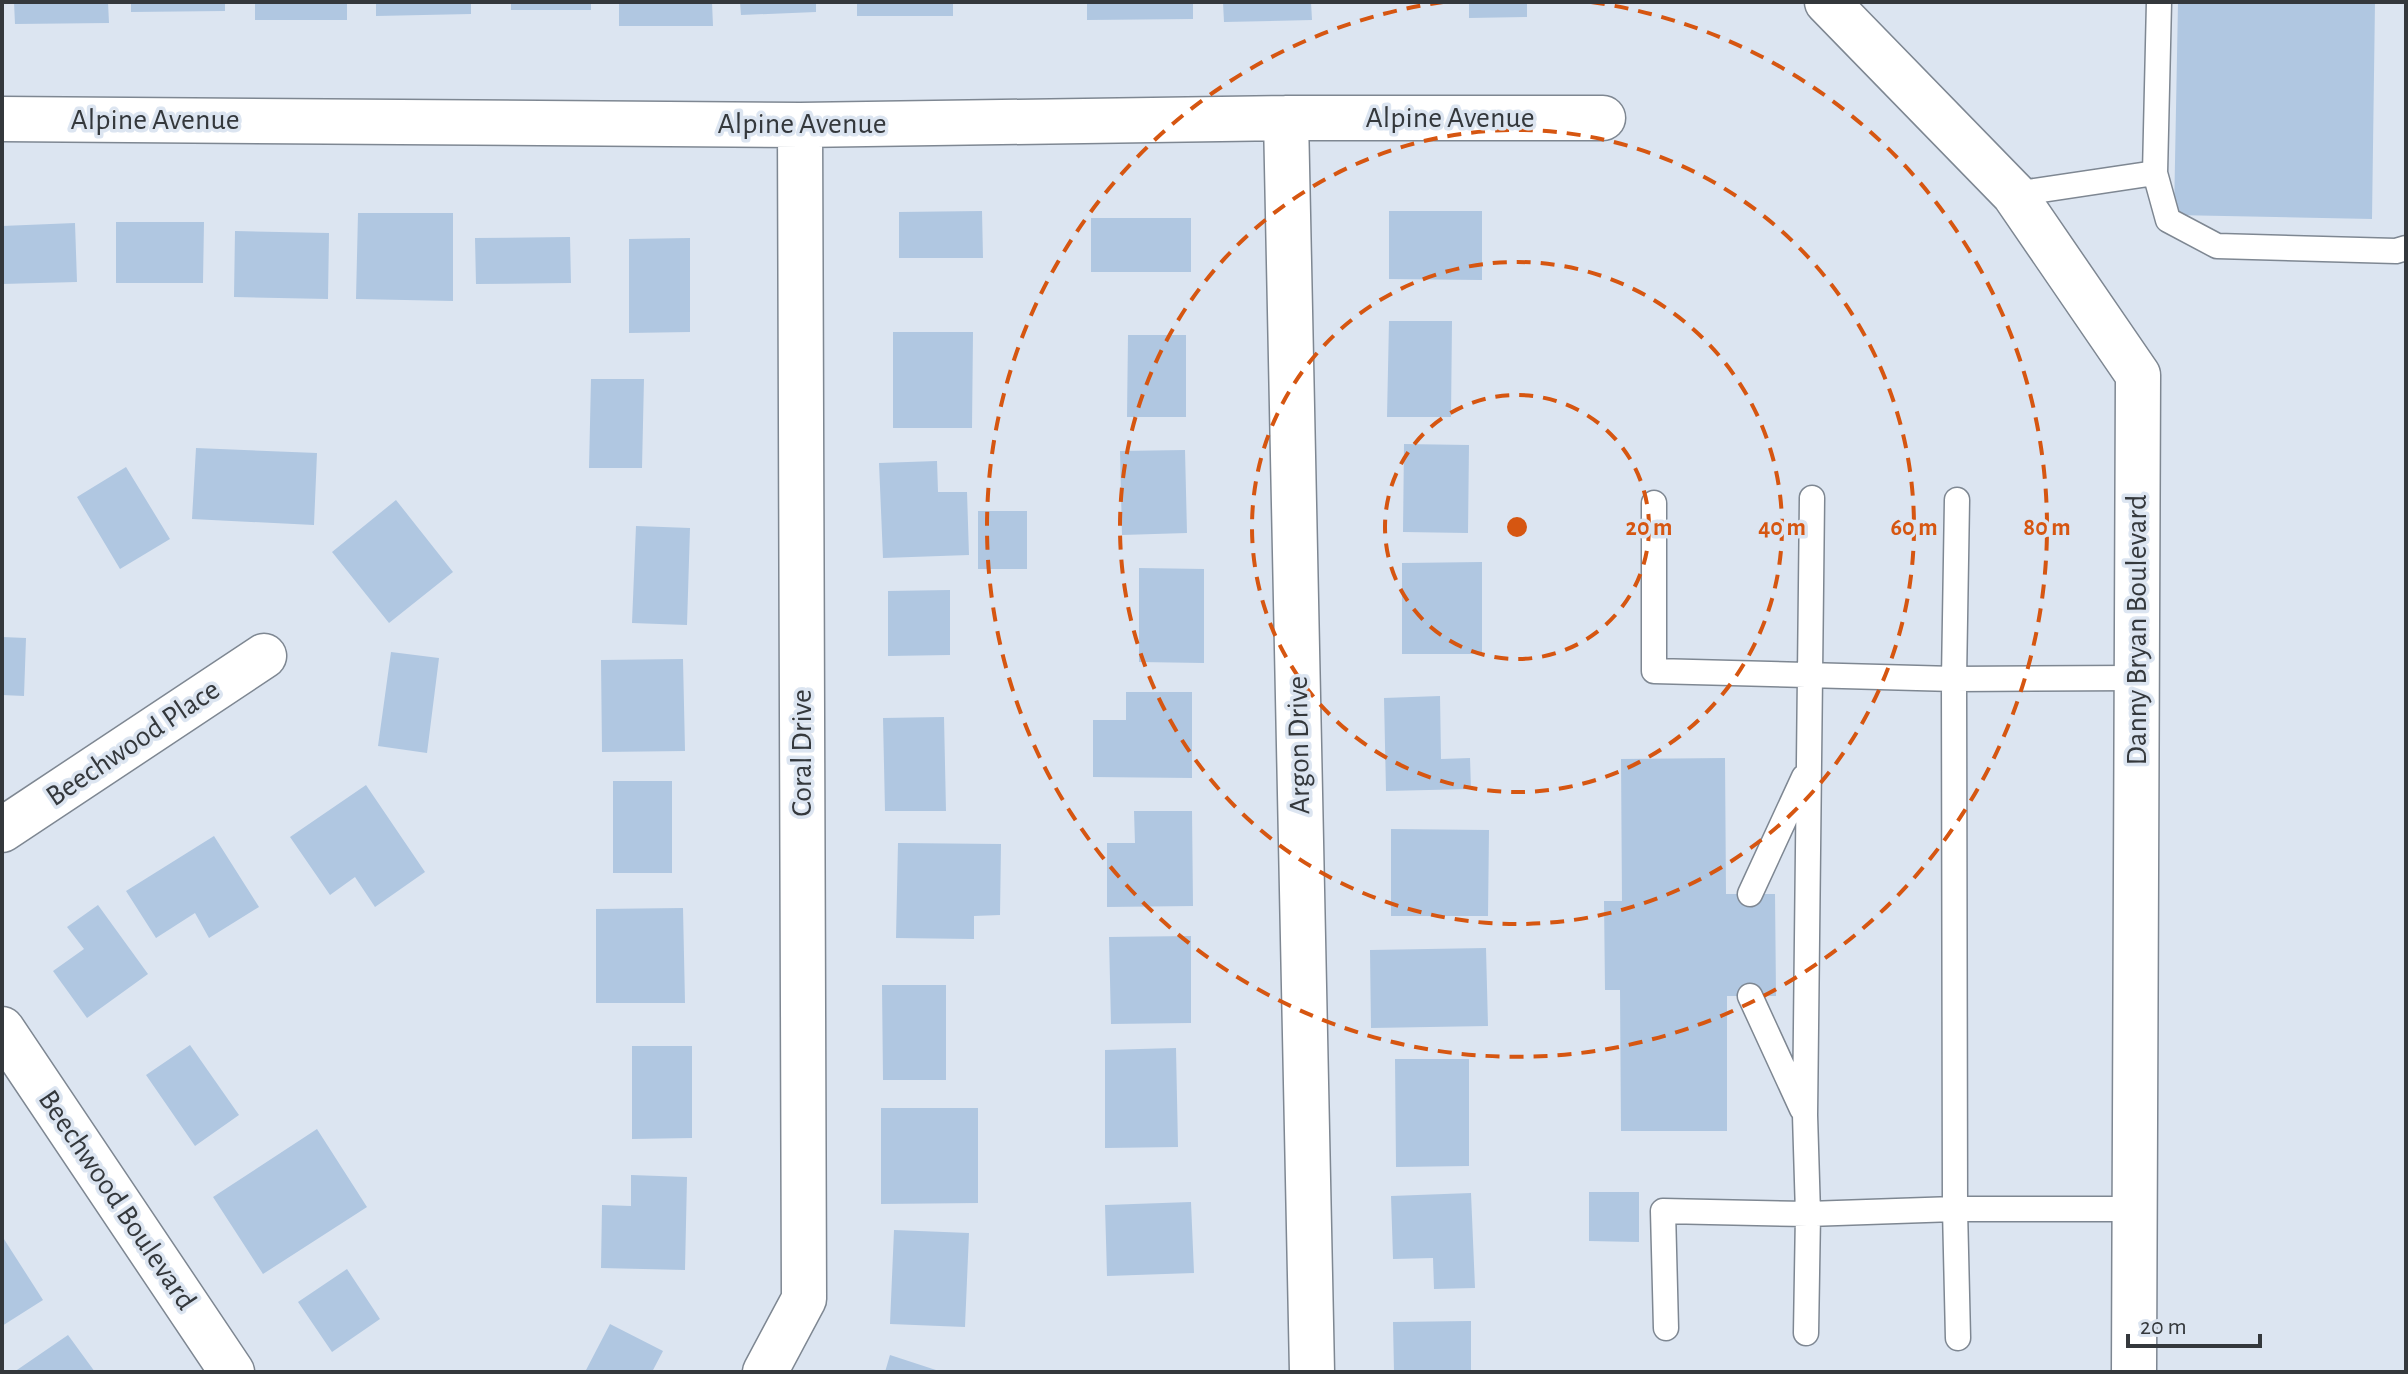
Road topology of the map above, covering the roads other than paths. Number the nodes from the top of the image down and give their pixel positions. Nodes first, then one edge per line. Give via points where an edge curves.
1 (1827, 2) edge
2 (2159, 2) edge
3 (1286, 118) junction
4 (1603, 118) dead end
5 (2, 119) edge
6 (800, 125) junction
7 (2155, 173) junction
8 (2014, 194) junction
9 (2406, 248) edge
10 (1812, 498) dead end
11 (1957, 500) dead end
12 (1654, 503) dead end
13 (264, 656) dead end
14 (1809, 675) junction
15 (2136, 678) junction
16 (1954, 679) junction
17 (1809, 767) junction
18 (2, 830) edge
19 (1750, 894) dead end
20 (1750, 996) dead end
21 (2, 1029) edge
22 (1805, 1115) junction
23 (1955, 1209) junction
24 (2135, 1209) junction
25 (1808, 1214) junction
26 (1666, 1328) dead end
27 (1806, 1333) dead end
28 (1958, 1338) dead end
29 (232, 1372) edge
30 (765, 1372) edge
31 (1312, 1372) edge
32 (2134, 1372) edge

1 - 8 street, Danny Bryan Boulevard
2 - 7 lane
3 - 4 street, Alpine Avenue
3 - 6 street, Alpine Avenue
3 - 31 street, Argon Drive
5 - 6 street, Alpine Avenue
6 - 30 street, Coral Drive via 804,1299
7 - 8 lane
7 - 9 lane via 2168,220 2217,246
8 - 15 street, Danny Bryan Boulevard via 2138,375
10 - 14 lane
11 - 16 lane
12 - 14 lane via 1654,671
13 - 18 street, Beechwood Place
14 - 16 lane
14 - 17 lane
15 - 16 lane
15 - 24 street, Danny Bryan Boulevard
16 - 23 lane
17 - 19 lane
17 - 22 lane
20 - 22 lane
21 - 29 street, Beechwood Boulevard
22 - 25 lane
23 - 24 lane
23 - 25 lane
23 - 28 lane
24 - 32 street, Danny Bryan Boulevard
25 - 26 lane via 1663,1211
25 - 27 lane

